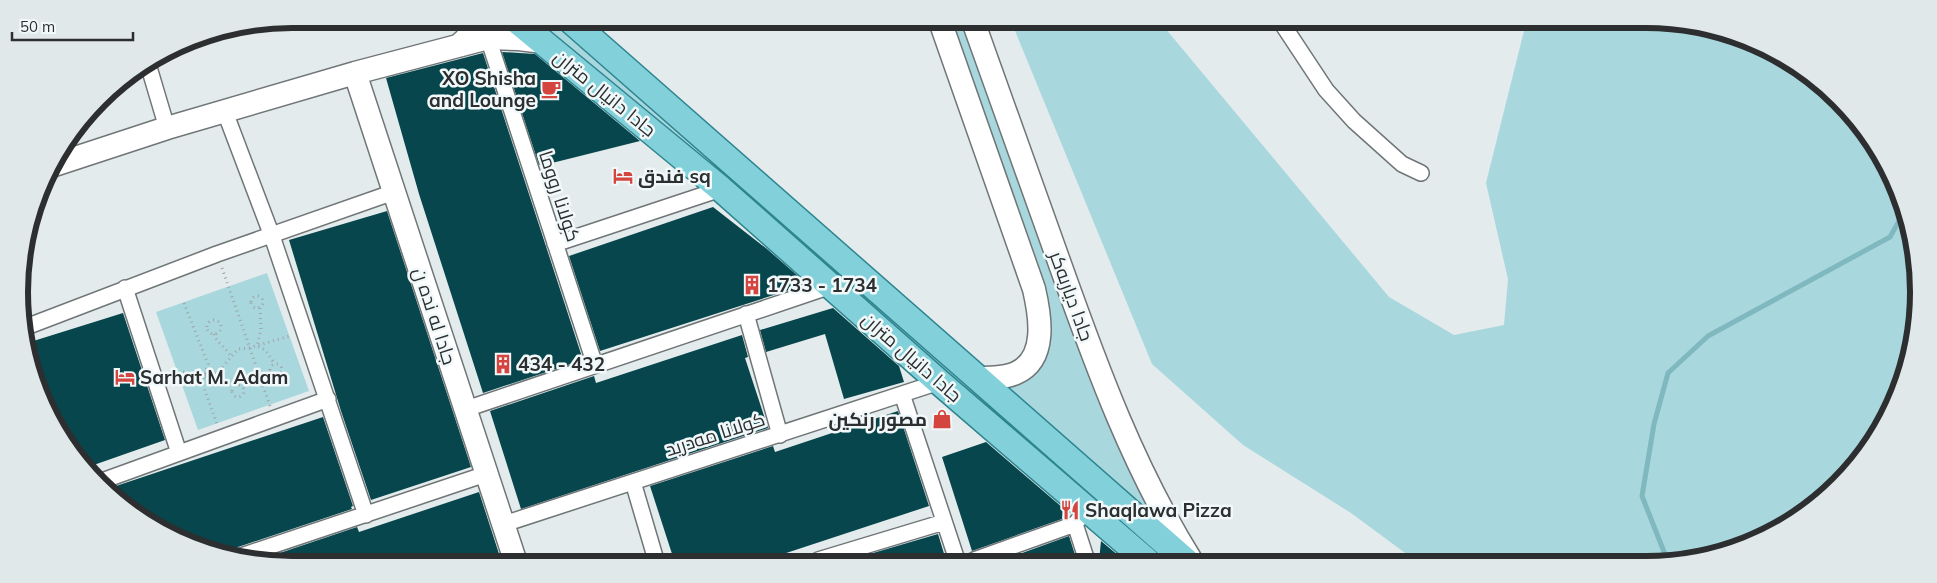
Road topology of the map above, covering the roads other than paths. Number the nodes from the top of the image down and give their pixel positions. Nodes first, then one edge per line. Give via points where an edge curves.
1 (471, 28) edge
2 (526, 28) edge
3 (579, 28) edge
4 (942, 28) edge
5 (976, 28) edge
6 (1285, 28) edge
7 (488, 38) junction
8 (544, 42) junction
9 (458, 46) junction
10 (150, 69) edge
11 (356, 73) junction
12 (225, 112) junction
13 (167, 128) junction
14 (61, 163) edge
15 (1421, 173) dead end
16 (721, 189) junction
17 (394, 192) junction
18 (272, 236) junction
19 (555, 244) junction
20 (831, 286) junction
21 (125, 288) junction
22 (746, 314) junction
23 (30, 325) edge
24 (595, 365) junction
25 (978, 378) junction
26 (939, 382) junction
27 (902, 394) junction
28 (328, 399) junction
29 (466, 409) junction
30 (780, 435) junction
31 (179, 453) junction
32 (486, 474) junction
33 (106, 479) edge
34 (632, 482) junction
35 (366, 515) junction
36 (1081, 517) junction
37 (944, 522) junction
38 (504, 524) junction
39 (253, 552) edge
40 (514, 556) edge
41 (655, 556) edge
42 (831, 556) edge
43 (956, 556) edge
44 (984, 556) edge
45 (1086, 556) edge
46 (1140, 556) edge
47 (1180, 556) edge
48 (1189, 556) edge

1 - 9 street via 467,38
2 - 8 main road, جادا دانيال متران
3 - 25 main road, جادا دانيال متران
4 - 25 street, جادا دیاربه‌كر via 1034,289 1040,329 1030,363 1016,374
5 - 48 street, جادا دیاربه‌كر via 1121,424 1154,496
6 - 15 street via 1326,90 1354,121 1402,164
7 - 8 street
7 - 9 street
7 - 19 street, كولانا رووما
8 - 16 main road, جادا دانيال متران
9 - 11 street
10 - 13 street
11 - 12 street
11 - 17 street, جادا له نده ن
12 - 13 street
12 - 18 street
13 - 14 street
16 - 19 street
16 - 20 main road, جادا دانيال متران
17 - 18 street
17 - 29 street, جادا له نده ن
18 - 21 street
18 - 28 street
19 - 24 street, كولانا رووما
20 - 22 street
20 - 26 main road, جادا دانيال متران
21 - 23 street
21 - 31 street
22 - 24 street
22 - 30 street
24 - 29 street
25 - 47 main road, جادا دانيال متران
26 - 27 street, كولانا مه‌درید
26 - 36 main road, جادا دانيال متران
27 - 30 street, كولانا مه‌درید
27 - 37 street
28 - 31 street
28 - 35 street
29 - 32 street, جادا له نده ن
30 - 34 street, كولانا مه‌درید
31 - 33 street
32 - 35 street
32 - 38 street, جادا له نده ن
34 - 38 street, كولانا مه‌درید
34 - 41 street
35 - 39 street
36 - 44 street
36 - 45 street
36 - 46 main road, جادا دانيال متران
37 - 42 street
37 - 43 street
38 - 40 street, جادا له نده ن

